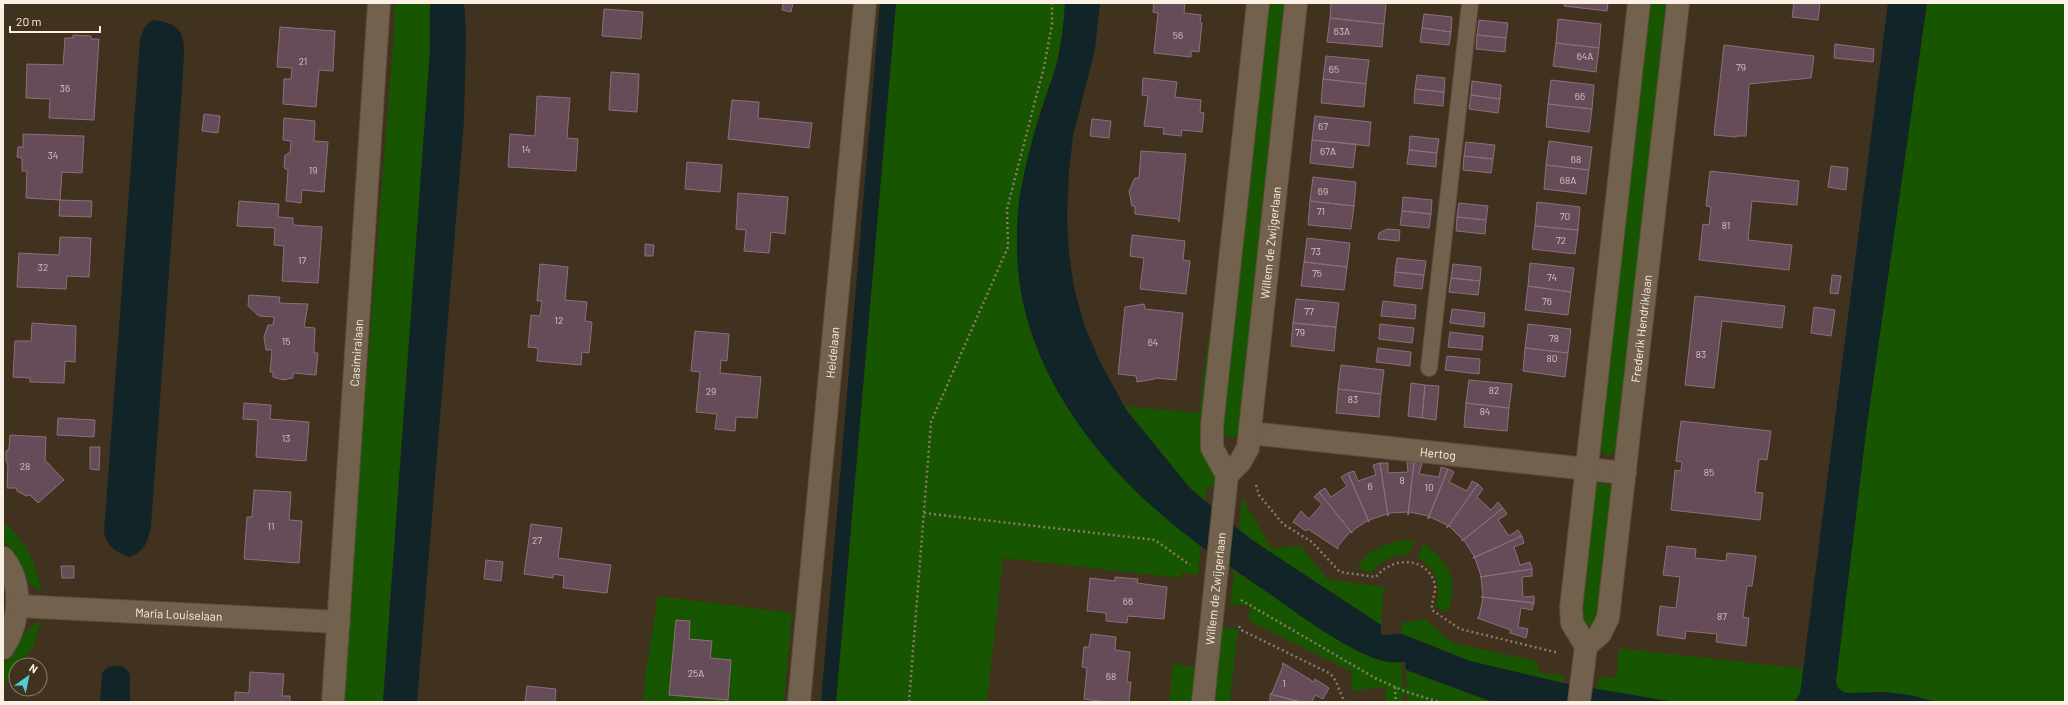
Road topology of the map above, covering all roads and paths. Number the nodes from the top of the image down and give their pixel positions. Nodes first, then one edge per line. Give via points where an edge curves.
1 (379, 3) edge
2 (865, 3) edge
3 (1052, 3) edge
4 (1258, 3) edge
5 (1296, 3) edge
6 (1470, 3) edge
7 (1639, 3) edge
8 (1678, 3) edge
9 (1429, 368) dead end
10 (1250, 433) junction
11 (1586, 469) junction
12 (1625, 473) junction
13 (1255, 483) dead end
14 (1226, 485) junction
15 (924, 513) junction
16 (3, 558) edge
17 (1192, 566) dead end
18 (1240, 605) dead end
19 (18, 606) junction
20 (339, 622) junction
21 (1237, 624) dead end
22 (3, 648) edge
23 (1584, 660) junction
24 (1395, 687) junction
25 (333, 702) edge
26 (799, 702) edge
27 (909, 702) edge
28 (1203, 702) edge
29 (1345, 702) edge
30 (1396, 702) edge
31 (1439, 702) edge
32 (1579, 702) edge

1 - 20 street, Casimiralaan
2 - 26 street, Heidelaan
3 - 15 path via 1052,24 1044,67 1007,209 1008,248 931,422
4 - 14 street via 1211,441
5 - 10 street, Willem de Zwijgerlaan
6 - 9 lane
7 - 11 street
8 - 12 street, Frederik Hendriklaan
10 - 11 street, Hertog
10 - 14 street, Willem de Zwijgerlaan via 1245,455
11 - 12 street, Hertog
11 - 23 street via 1571,617
12 - 23 street, Frederik Hendriklaan via 1608,618
13 - 23 path via 1259,495 1279,519 1312,542 1340,572 1376,577 1389,565 1412,562 1430,574 1435,591 1432,610 1460,629
14 - 28 street, Willem de Zwijgerlaan
15 - 17 path via 1155,540
15 - 27 path
16 - 19 street via 14,579
18 - 24 path via 1241,600 1352,666
19 - 20 street, Maria Louiselaan
19 - 22 street via 10,636
20 - 25 street, Casimiralaan
21 - 29 path via 1241,630 1329,673 1335,679
23 - 32 street
24 - 30 path
24 - 31 path

